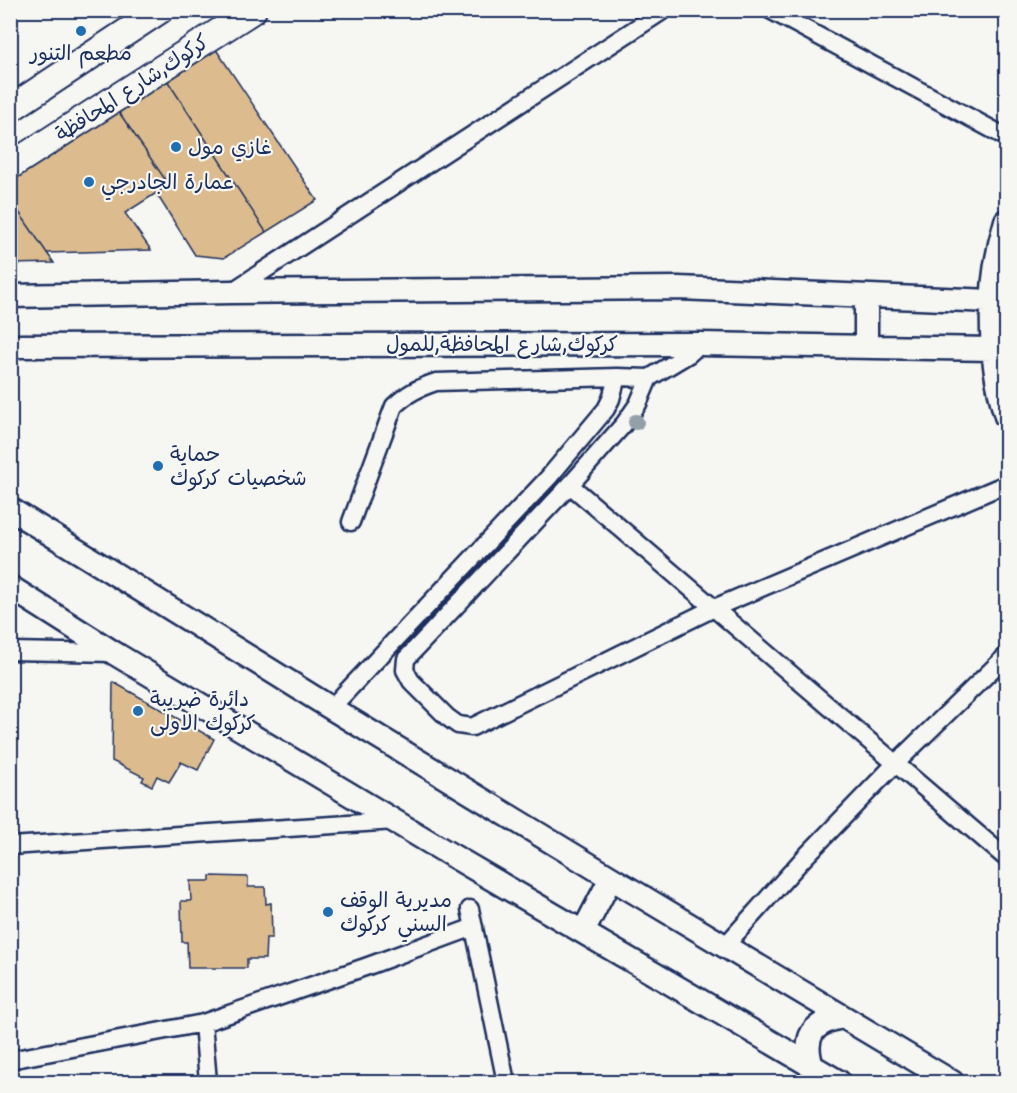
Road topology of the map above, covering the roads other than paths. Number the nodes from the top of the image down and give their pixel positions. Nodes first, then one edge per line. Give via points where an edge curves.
1 (160, 10) edge
2 (253, 10) edge
3 (664, 10) edge
4 (770, 10) edge
5 (10, 109) edge
6 (1006, 137) edge
7 (10, 166) edge
8 (1006, 221) edge
9 (231, 292) junction
10 (10, 296) edge
11 (866, 296) junction
12 (992, 301) junction
13 (700, 344) junction
14 (10, 346) edge
15 (866, 347) junction
16 (993, 349) junction
17 (617, 377) junction
18 (649, 378) junction
19 (1006, 416) edge
20 (1006, 484) edge
21 (570, 485) junction
22 (10, 509) edge
23 (351, 522) dead end
24 (10, 588) edge
25 (714, 608) junction
26 (10, 651) edge
27 (114, 653) junction
28 (1006, 656) edge
29 (331, 708) junction
30 (896, 763) junction
31 (395, 820) junction
32 (10, 846) edge
33 (1006, 858) edge
34 (611, 878) junction
35 (470, 909) dead end
36 (474, 927) junction
37 (583, 932) junction
38 (725, 946) junction
39 (843, 1017) junction
40 (202, 1023) junction
41 (10, 1060) edge
42 (812, 1067) junction
43 (208, 1083) edge
44 (506, 1083) edge
45 (839, 1083) edge
46 (952, 1083) edge

1 - 5 main road
2 - 7 main road, كركوك,شارع المحافظة
3 - 9 street
4 - 6 street
8 - 12 main road
9 - 10 main road
9 - 11 main road via 678,288
11 - 12 main road
11 - 15 main road
12 - 16 main road
13 - 14 main road, كركوك,شارع المحافظة,للمول
13 - 15 main road, كركوك,شارع المحافظة,للمول
13 - 18 street
15 - 16 main road, كركوك,شارع المحافظة,للمول
16 - 19 main road
17 - 18 street
17 - 23 street via 436,382 418,387 394,406
17 - 29 street via 606,409 549,477
18 - 21 street via 632,415
20 - 25 street
21 - 25 street
21 - 25 street via 406,659 405,670 411,681 447,717 472,728
22 - 29 main road
24 - 27 main road
25 - 30 street
26 - 27 street
27 - 31 main road
28 - 30 street
29 - 34 main road
30 - 33 street
30 - 38 street
31 - 32 street
31 - 37 main road
34 - 37 main road
34 - 38 main road
35 - 36 street
36 - 40 street
36 - 44 street
37 - 42 main road
38 - 39 main road
39 - 42 main road via 827,1021 813,1031 808,1044
39 - 46 main road
40 - 41 street
40 - 43 street
42 - 45 main road

